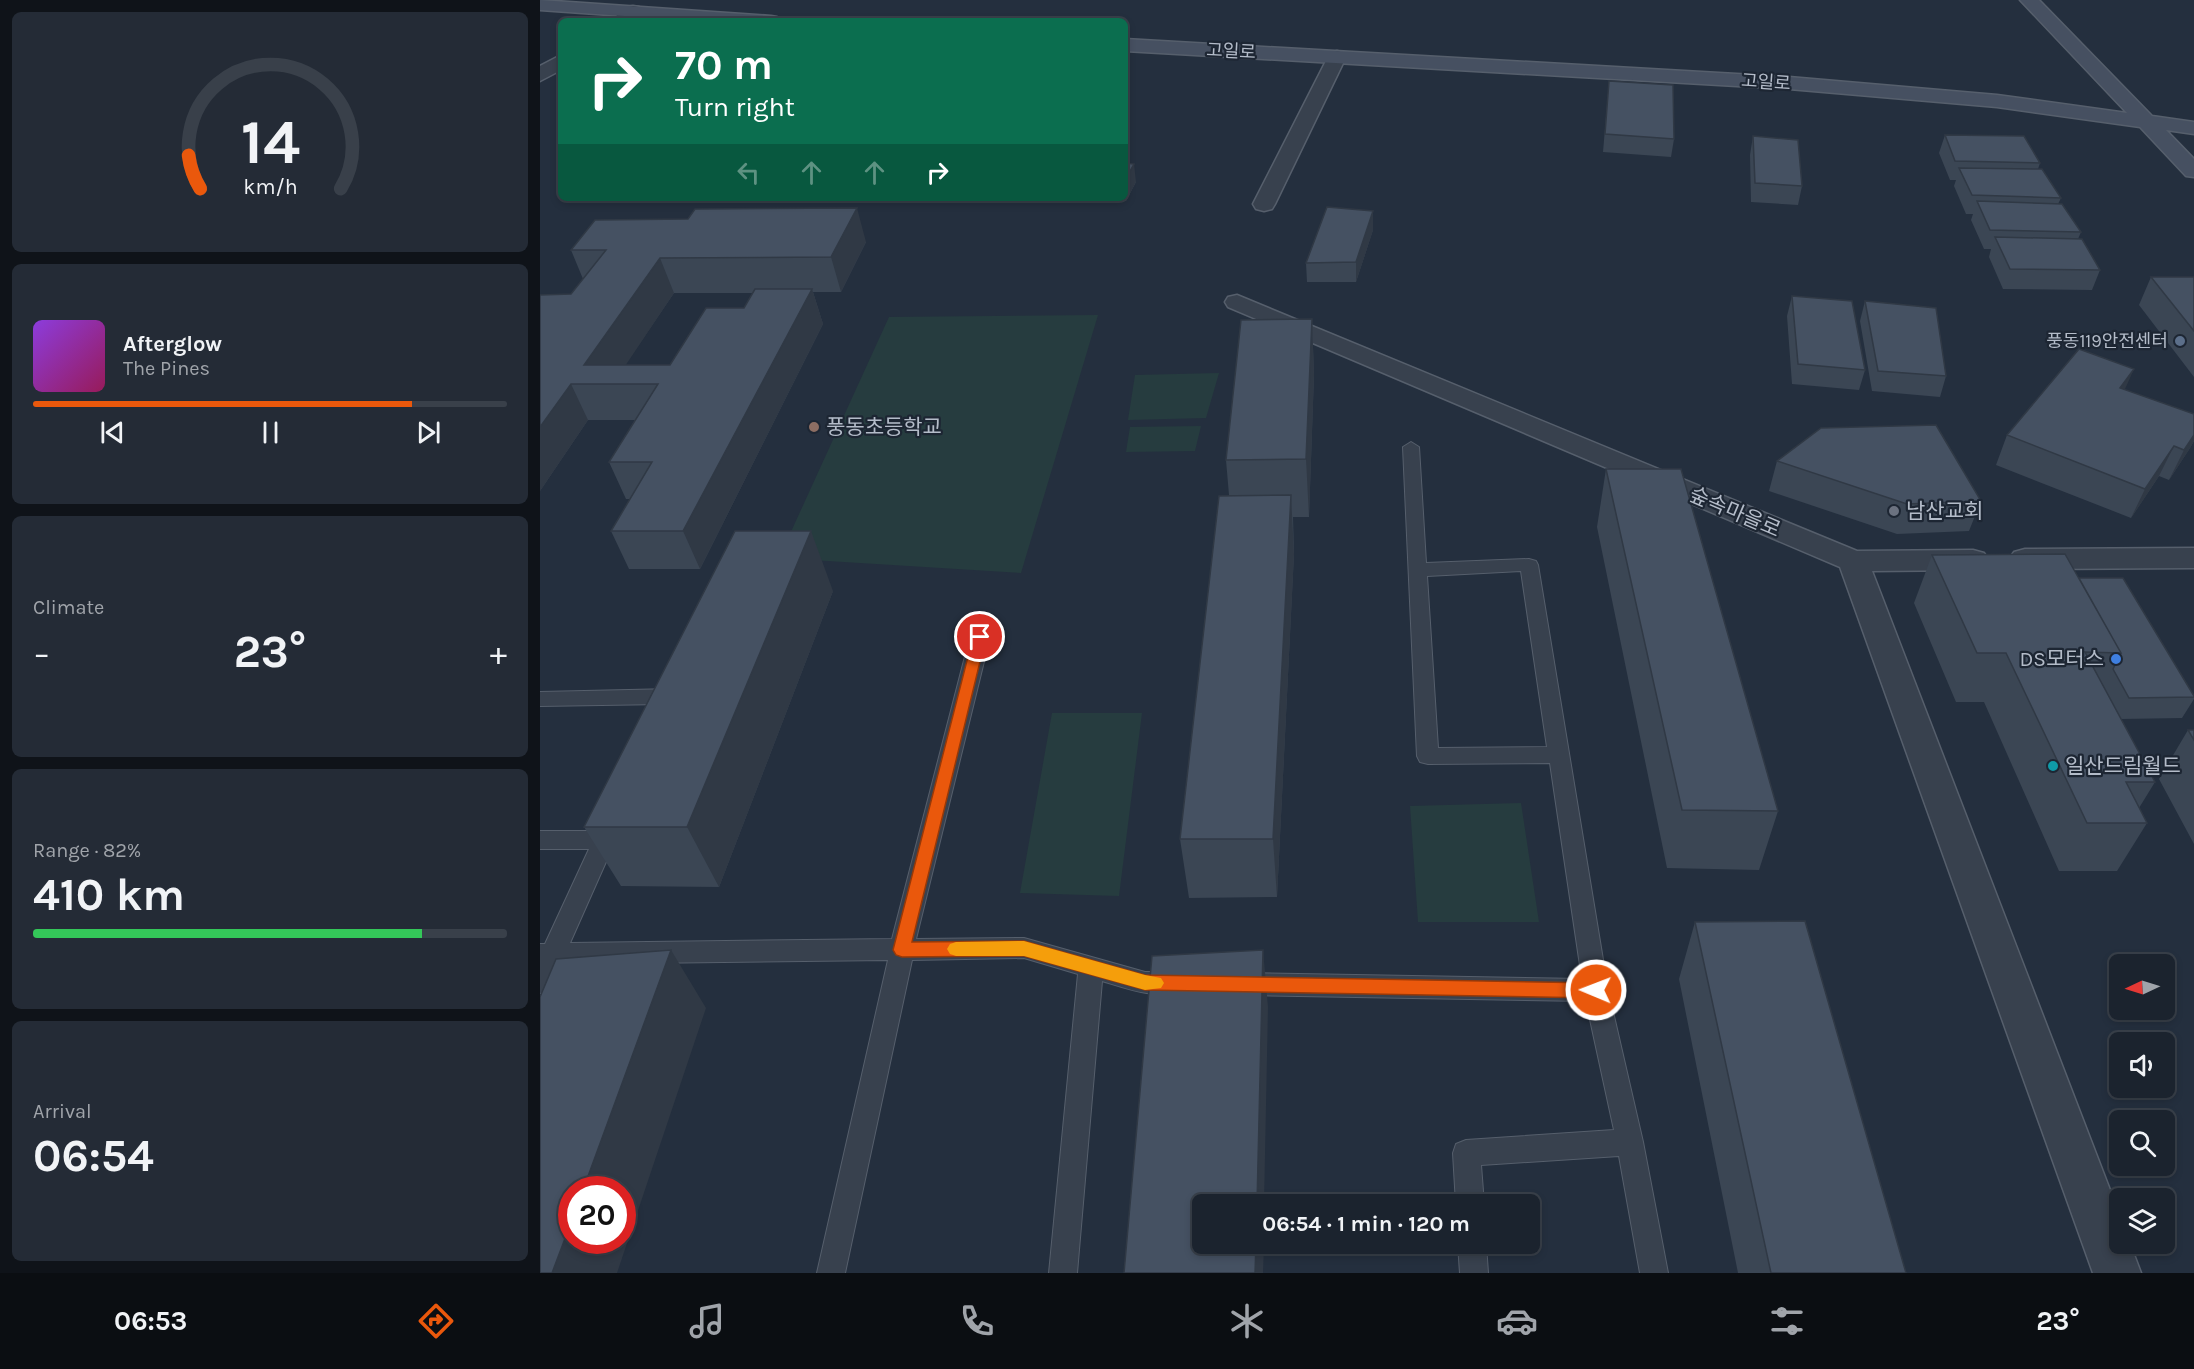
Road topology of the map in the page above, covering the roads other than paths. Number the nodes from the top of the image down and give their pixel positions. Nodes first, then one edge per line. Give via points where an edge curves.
1 (2029, 0) edge
2 (540, 5) edge
3 (626, 16) edge
4 (684, 18) edge
5 (1128, 45) edge
6 (1337, 57) junction
7 (558, 63) edge
8 (540, 75) edge
9 (2147, 121) junction
10 (2194, 128) edge
11 (2194, 171) edge
12 (1264, 204) dead end
13 (1237, 302) dead end
14 (1411, 447) dead end
15 (2194, 558) edge
16 (1853, 561) junction
17 (1417, 570) junction
18 (980, 637) dead end
19 (540, 699) edge
20 (663, 716) edge
21 (1558, 755) junction
22 (619, 809) edge
23 (540, 840) edge
24 (604, 840) junction
25 (902, 950) junction
26 (546, 954) edge
27 (1091, 968) junction
28 (540, 982) edge
29 (1596, 990) junction
30 (1630, 1143) junction
31 (1469, 1194) edge
32 (1473, 1254) edge
33 (831, 1273) edge
34 (1062, 1273) edge
35 (1474, 1273) edge
36 (1654, 1273) edge
37 (2117, 1273) edge

1 - 9 main road
2 - 3 main road
3 - 4 main road
5 - 6 main road, 고일로
6 - 9 main road, 고일로 via 1789,83 1997,101
6 - 12 street
7 - 8 street
9 - 10 main road, 고일로
9 - 11 main road
13 - 16 street, 숲속마을로
14 - 17 lane
15 - 16 street, 숲속마을로
16 - 37 street
17 - 21 lane via 1529,565
17 - 21 lane via 1428,756
18 - 25 lane
19 - 20 lane via 673,696
21 - 29 lane
22 - 24 lane
23 - 24 lane
24 - 26 lane
25 - 26 lane
25 - 27 lane via 1024,948
25 - 33 lane
26 - 28 lane
27 - 29 lane via 1145,983
27 - 34 lane
29 - 30 lane
30 - 31 lane via 1466,1154
30 - 36 lane
32 - 35 lane

